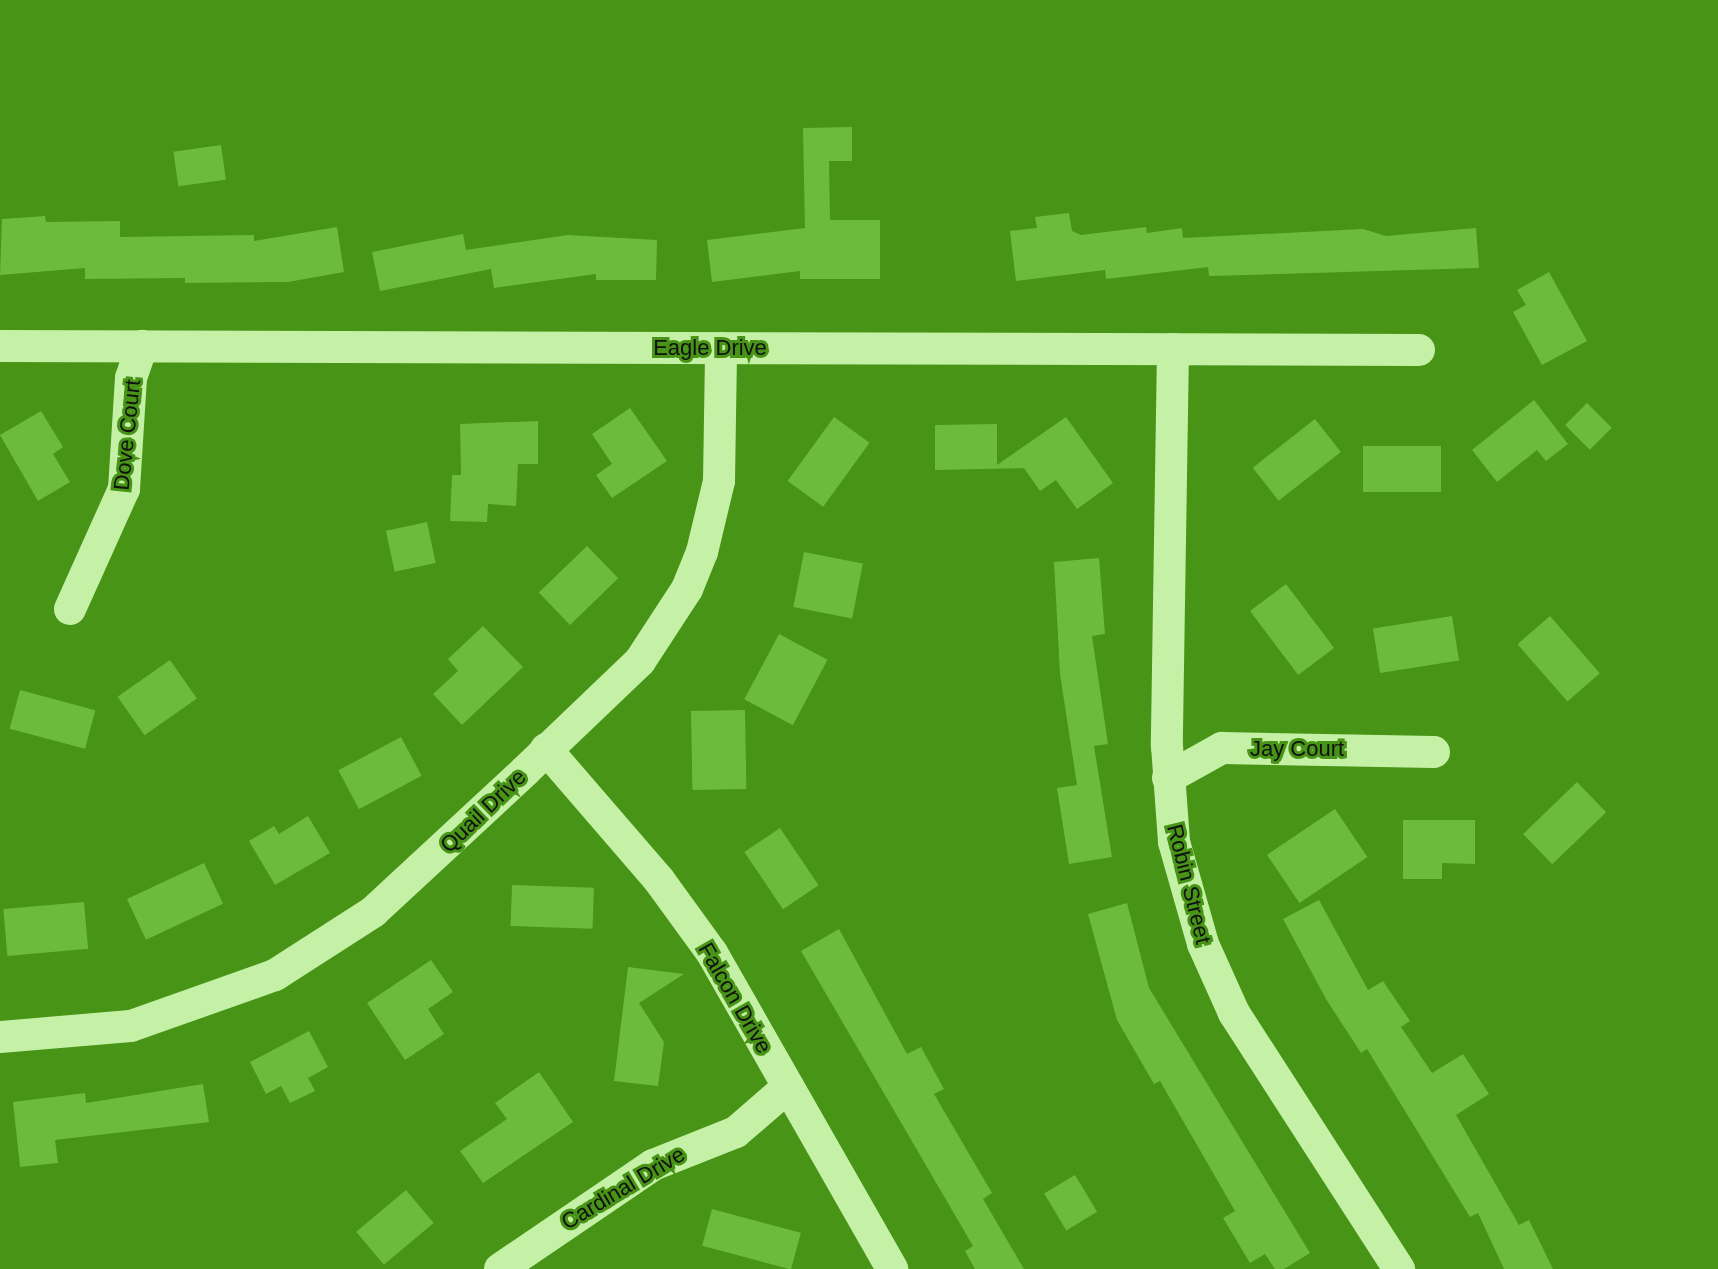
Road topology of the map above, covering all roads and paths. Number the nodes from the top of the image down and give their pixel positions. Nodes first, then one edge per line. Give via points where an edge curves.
1 (0, 346) edge
2 (142, 346) junction
3 (721, 348) junction
4 (1173, 349) junction
5 (1419, 350) dead end
6 (70, 609) dead end
7 (546, 749) junction
8 (1434, 752) dead end
9 (1168, 778) junction
10 (0, 1037) edge
11 (788, 1087) junction
12 (500, 1269) edge
13 (892, 1269) edge
14 (1399, 1269) edge

1 - 2 street, Eagle Drive
2 - 3 street, Eagle Drive
2 - 6 street, Dove Court via 131,378 124,489 103,546 75,588
3 - 4 street, Eagle Drive
3 - 7 street, Quail Drive via 719,481 687,589 640,661
4 - 5 street, Eagle Drive
4 - 9 street, Robin Street
7 - 10 street, Quail Drive via 373,912 275,975 131,1026
7 - 11 street, Falcon Drive via 659,880 712,953
8 - 9 street, Jay Court via 1222,748
9 - 14 street, Robin Street via 1174,842 1216,978
11 - 12 street, Cardinal Drive via 736,1132 653,1165
11 - 13 street, Falcon Drive

